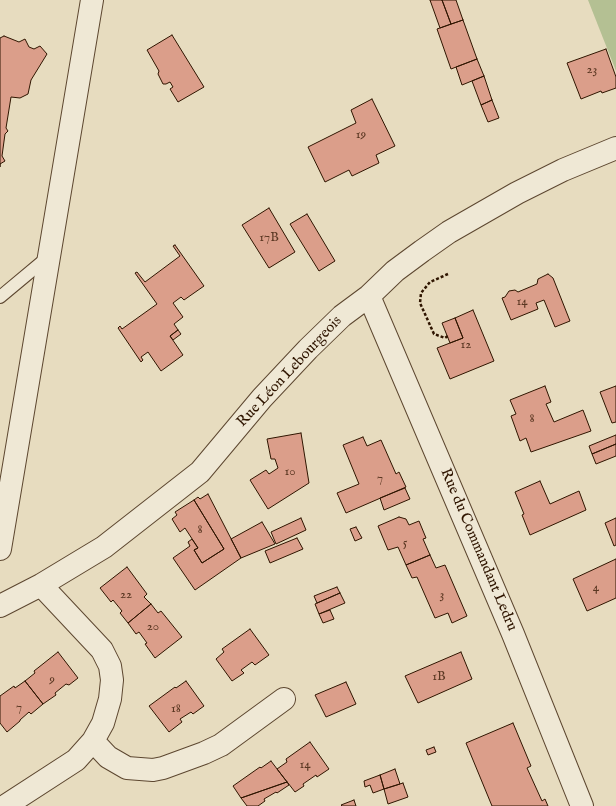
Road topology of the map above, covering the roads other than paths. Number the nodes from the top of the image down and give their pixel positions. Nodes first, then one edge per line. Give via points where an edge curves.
1 (92, 0) edge
2 (616, 148) edge
3 (49, 256) junction
4 (369, 296) junction
5 (0, 297) edge
6 (2, 519) edge
7 (0, 549) edge
8 (41, 585) junction
9 (0, 606) edge
10 (284, 699) dead end
11 (93, 741) junction
12 (5, 806) edge
13 (582, 806) edge

1 - 3 street
2 - 4 street, Rue Léon Lebourgeois via 517,193 449,232 395,271
3 - 5 lane
3 - 6 street
4 - 8 street, Rue Léon Lebourgeois via 342,316 308,349 262,398 200,472 104,547
4 - 13 street, Rue du Commandant Ledru via 513,634
6 - 7 street
8 - 9 street, Rue Léon Lebourgeois
8 - 11 street via 102,650 110,666 110,700 103,723
10 - 11 street via 221,745 163,768 127,768 108,757
11 - 12 street via 76,760

